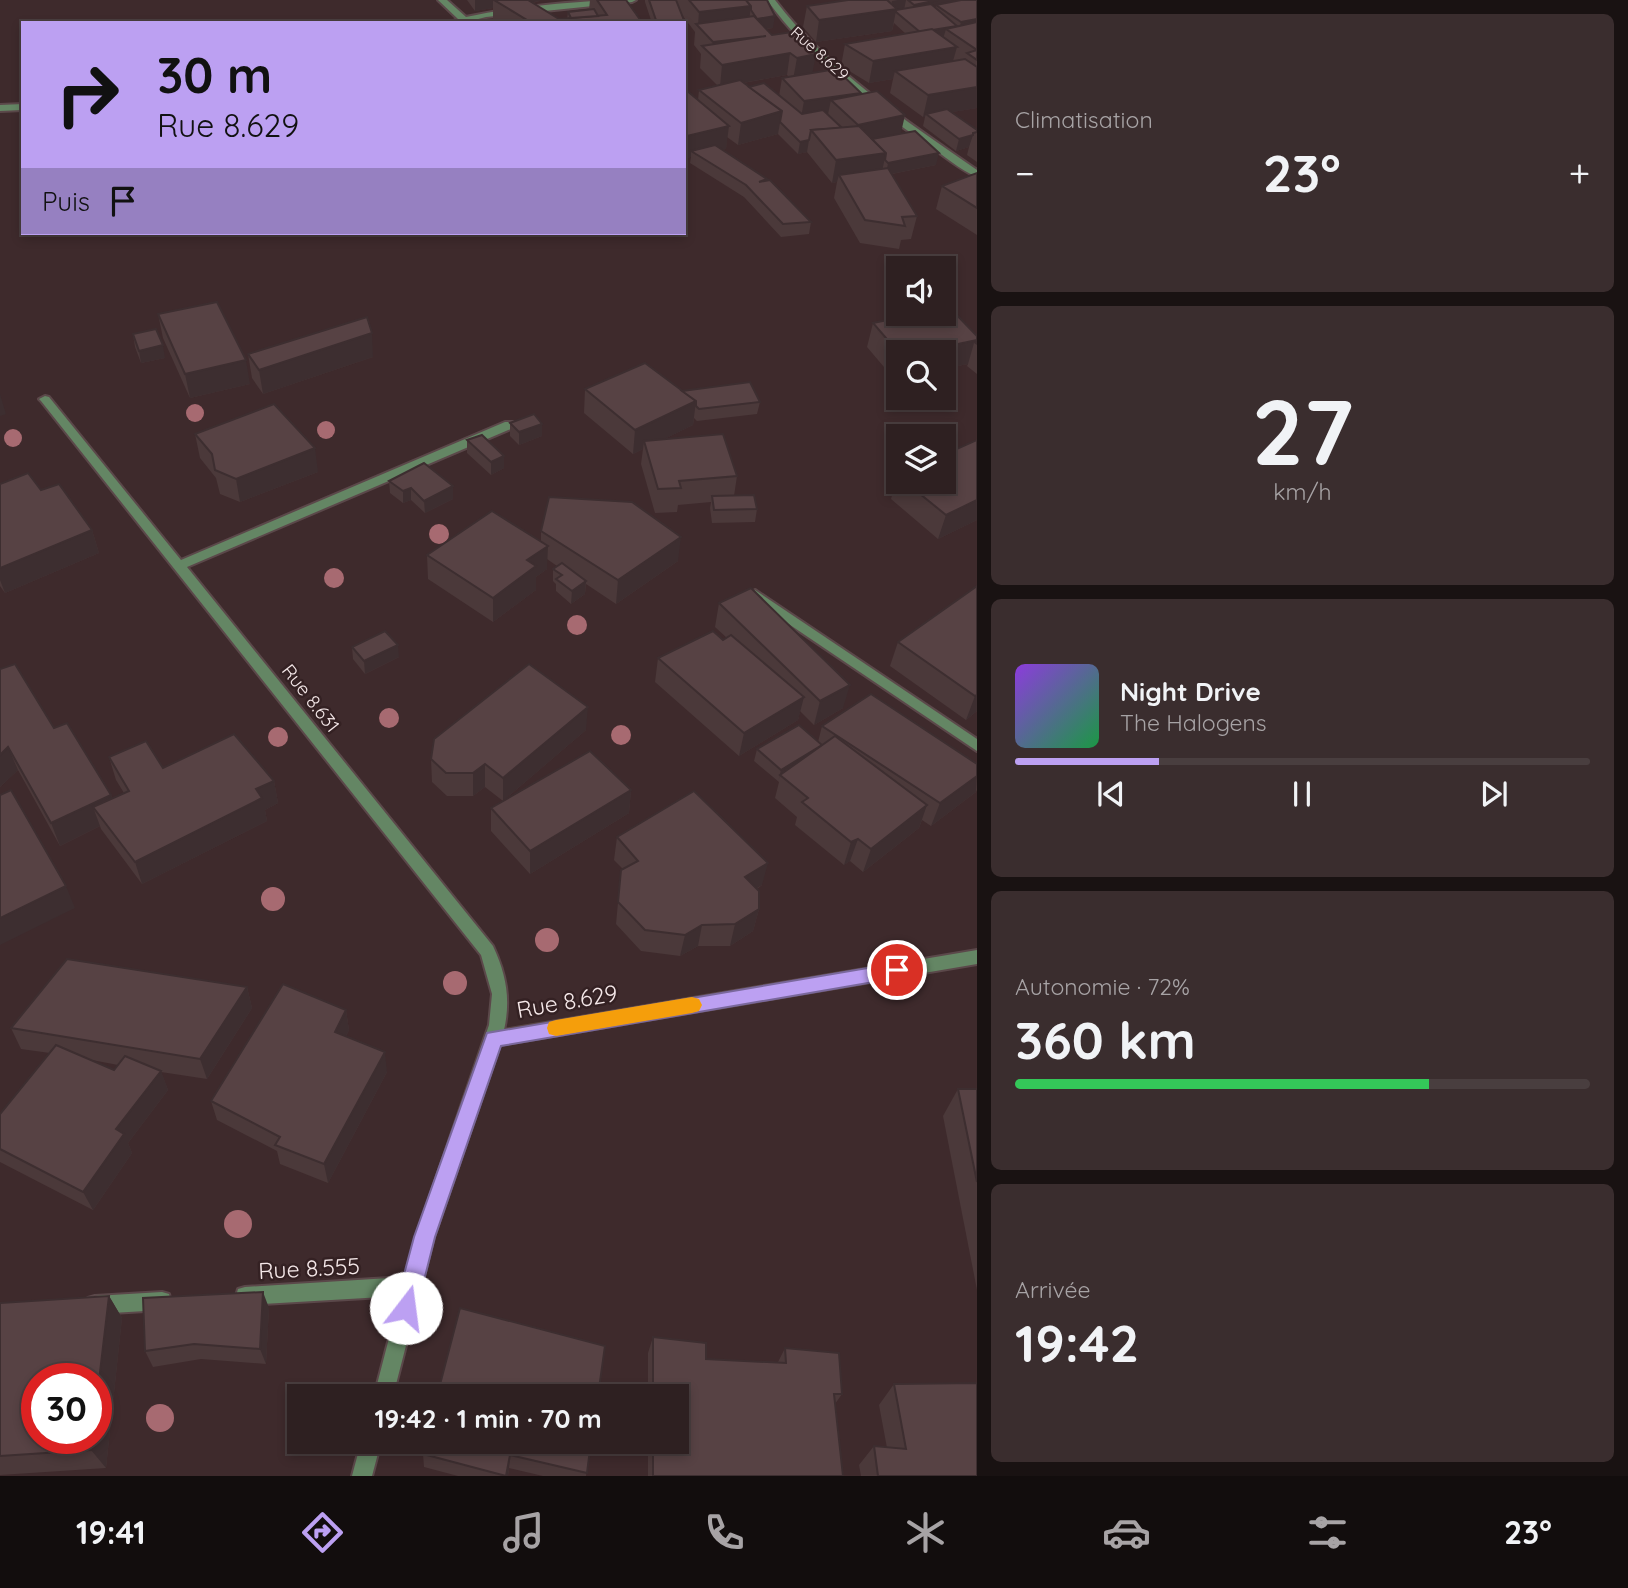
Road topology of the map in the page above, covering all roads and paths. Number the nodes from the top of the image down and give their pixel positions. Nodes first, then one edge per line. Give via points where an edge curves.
1 (442, 0) edge
2 (632, 0) edge
3 (772, 0) edge
4 (463, 19) junction
5 (458, 21) edge
6 (21, 107) edge
7 (0, 108) edge
8 (977, 174) edge
9 (45, 399) dead end
10 (509, 425) edge
11 (180, 565) junction
12 (747, 590) edge
13 (977, 746) edge
14 (977, 957) edge
15 (494, 1039) junction
16 (412, 1286) junction
17 (220, 1297) edge
18 (178, 1300) edge
19 (82, 1305) edge
20 (386, 1384) edge
21 (368, 1454) edge
22 (362, 1476) edge

1 - 4 street
2 - 4 street
3 - 8 street, Rue 8.629 via 803,41 833,68
4 - 5 street
6 - 7 street
9 - 11 street, Rue 8.631
10 - 11 street
11 - 15 street, Rue 8.631 via 487,951 500,981 502,1009
12 - 13 street
14 - 15 street, Rue 8.629
15 - 16 street
16 - 17 street, Rue 8.555
16 - 20 street
18 - 19 street
21 - 22 street

